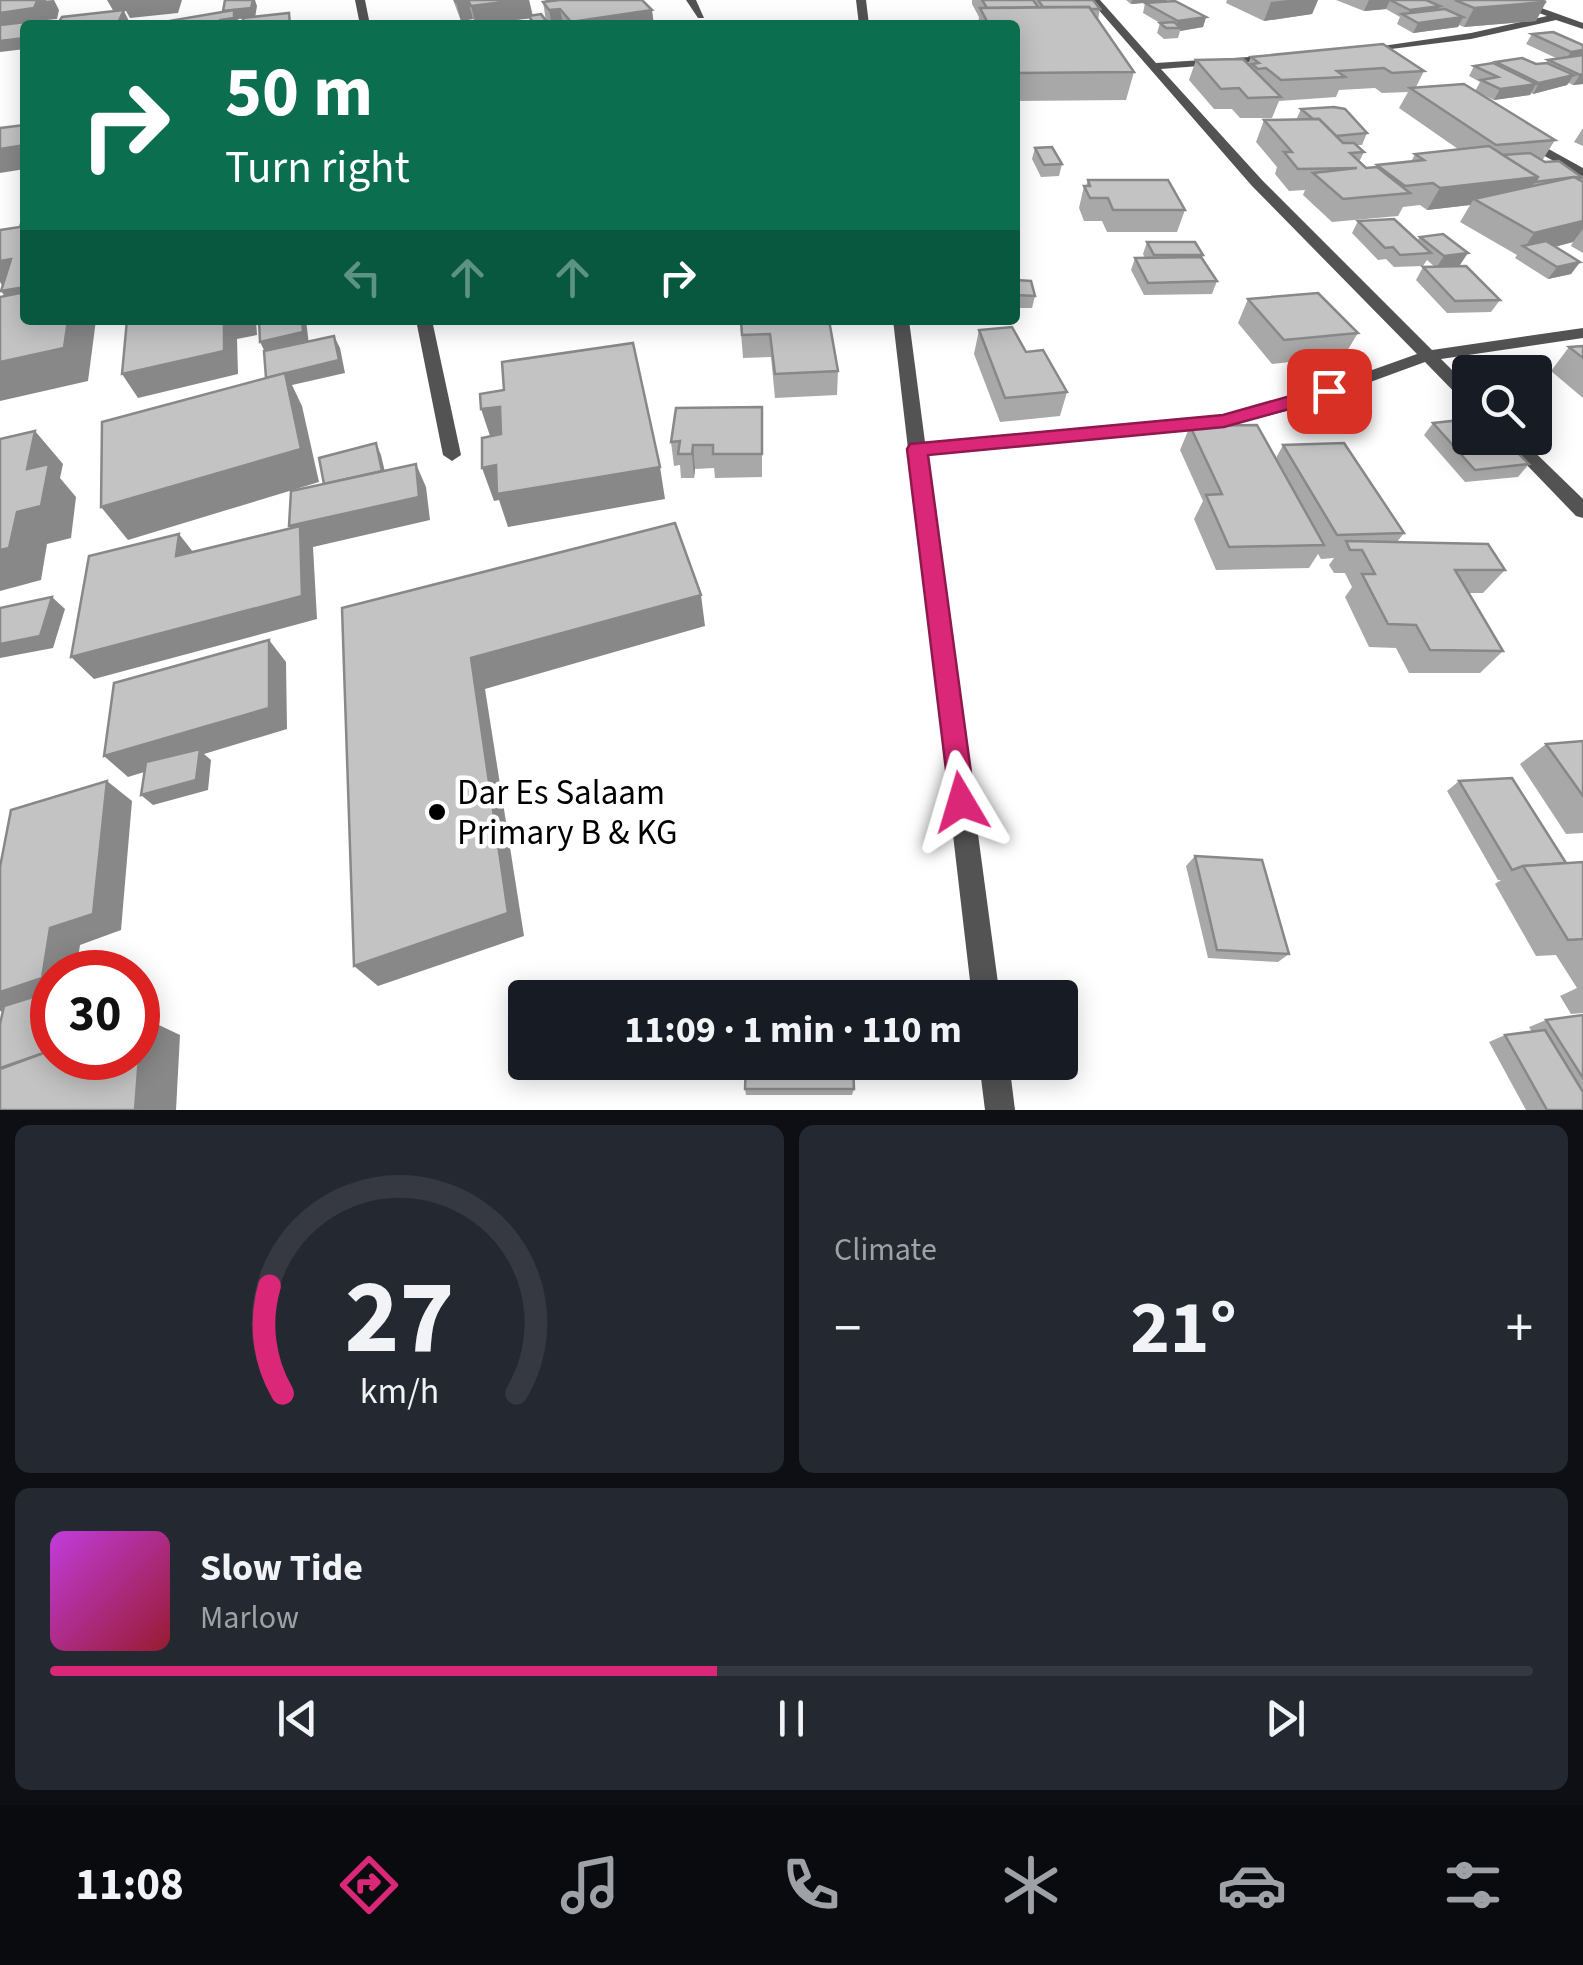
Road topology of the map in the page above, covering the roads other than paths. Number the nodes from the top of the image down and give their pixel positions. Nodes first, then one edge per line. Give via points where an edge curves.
1 (691, 0) edge
2 (1095, 0) edge
3 (1510, 0) edge
4 (701, 16) dead end
5 (1556, 17) junction
6 (1583, 26) edge
7 (1367, 50) junction
8 (1353, 51) edge
9 (1283, 57) edge
10 (1380, 58) edge
11 (1153, 66) junction
12 (1519, 137) edge
13 (1583, 173) edge
14 (425, 325) edge
15 (902, 325) edge
16 (1583, 333) edge
17 (1428, 356) junction
18 (1452, 380) edge
19 (917, 449) junction
20 (452, 454) dead end
21 (1527, 455) edge
22 (1583, 511) edge
23 (984, 980) edge
24 (996, 1080) edge
25 (1000, 1110) edge

1 - 4 street
2 - 11 street
3 - 5 street
5 - 6 street
5 - 7 street
7 - 8 street
7 - 10 street
9 - 11 street
11 - 17 street via 1257,183
12 - 13 street
14 - 20 street
15 - 19 street
16 - 17 street
17 - 18 street
17 - 19 street via 1224,421
19 - 23 street
21 - 22 street
24 - 25 street

